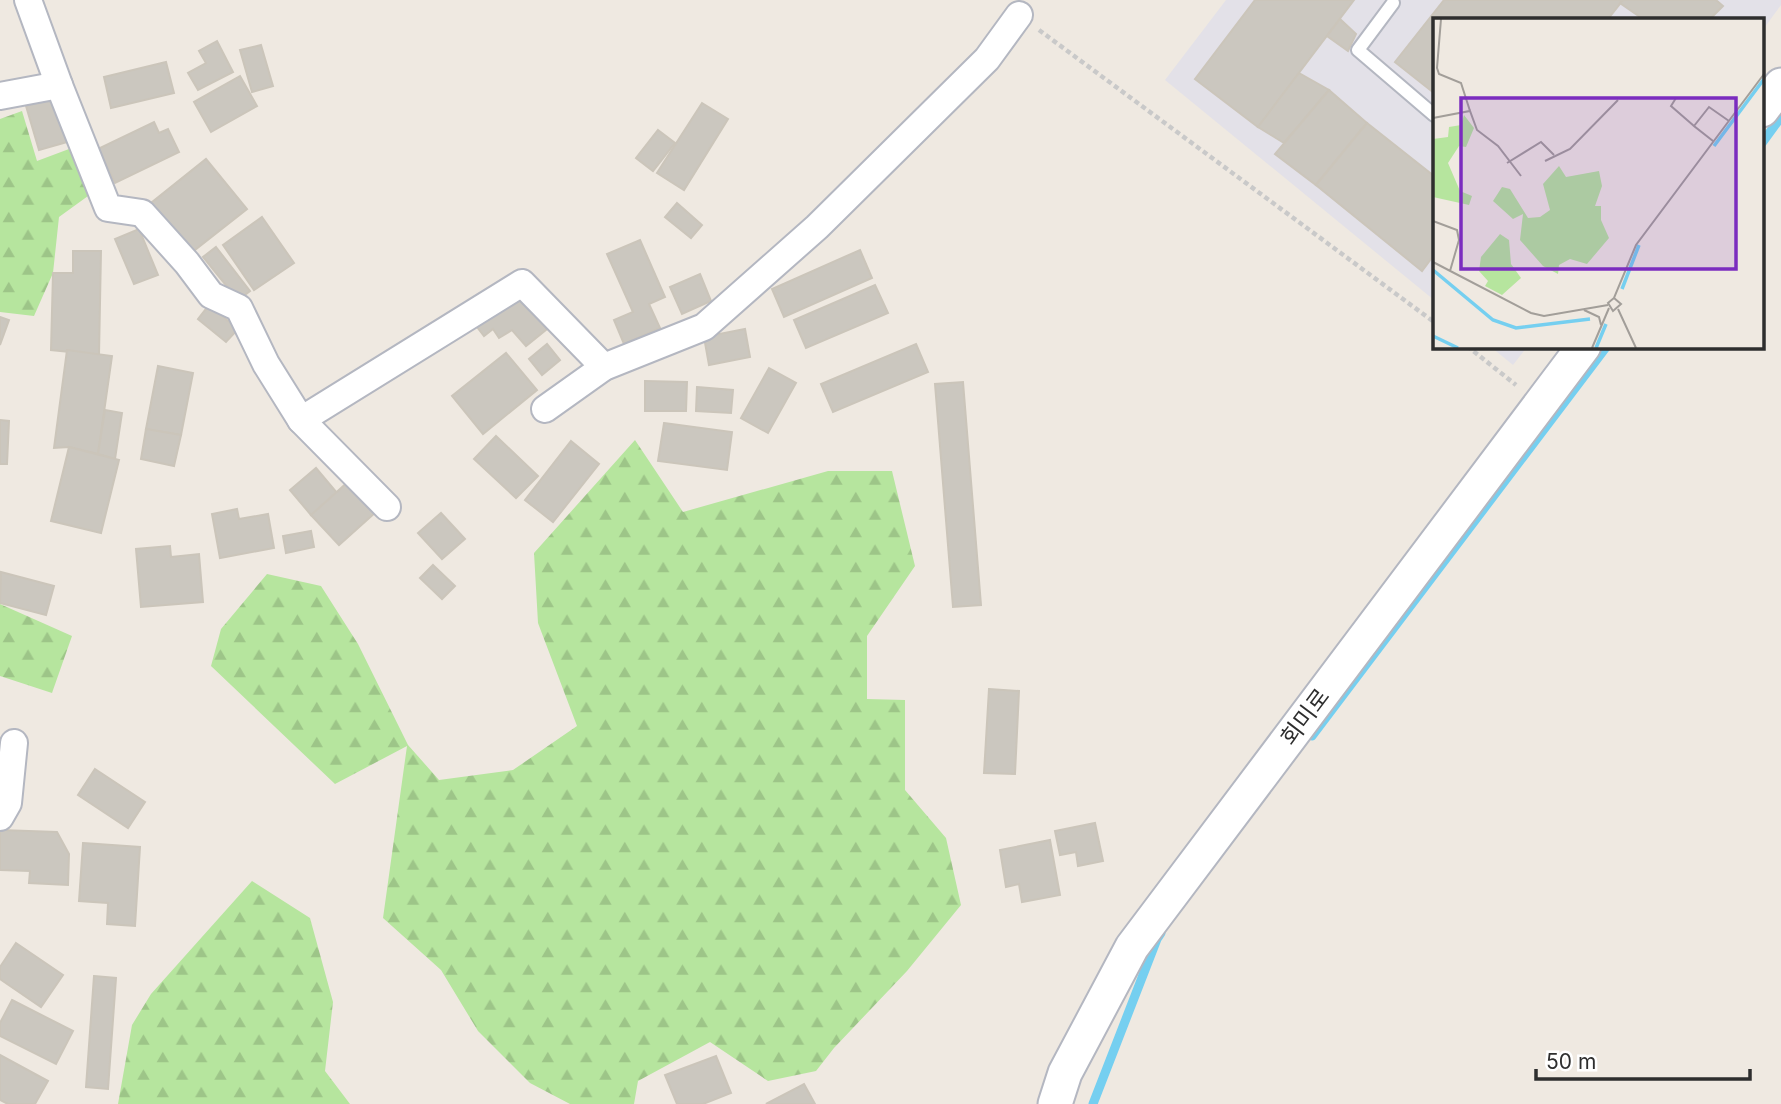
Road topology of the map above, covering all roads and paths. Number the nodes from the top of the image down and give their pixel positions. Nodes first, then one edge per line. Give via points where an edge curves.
1 (29, 0) edge
2 (1393, 2) dead end
3 (1019, 15) joint
4 (59, 85) junction
5 (1781, 85) edge
6 (0, 96) edge
7 (1764, 107) edge
8 (1433, 114) edge
9 (1433, 321) edge
10 (1470, 348) edge
11 (1583, 348) edge
12 (604, 368) junction
13 (1541, 404) junction
14 (545, 409) dead end
15 (302, 420) junction
16 (387, 507) dead end
17 (14, 743) dead end
18 (0, 817) edge
19 (1055, 1104) edge

1 - 4 street
2 - 8 lane via 1358,50
3 - 9 path
3 - 12 street via 987,58 827,218 704,327
4 - 6 street
4 - 15 street via 108,208 142,213 211,295 239,308 265,364
5 - 7 street
10 - 13 path
11 - 13 street, 회미로
12 - 14 street
12 - 15 street via 522,283
13 - 19 street, 회미로 via 1132,947 1065,1073
15 - 16 street
17 - 18 street via 8,803

